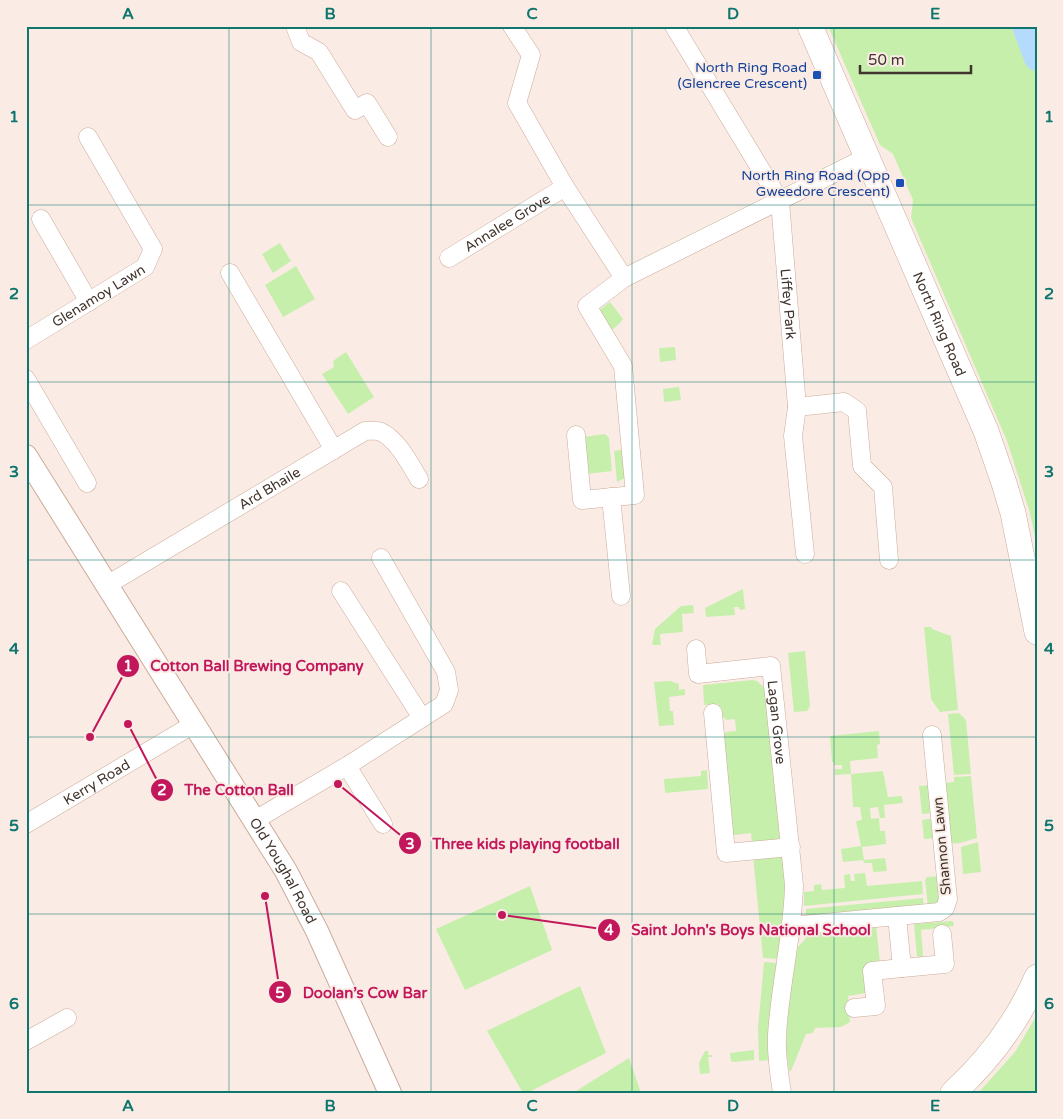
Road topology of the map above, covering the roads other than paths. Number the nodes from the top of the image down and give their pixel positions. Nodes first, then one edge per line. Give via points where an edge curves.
1 (295, 26) edge
2 (512, 26) edge
3 (674, 26) edge
4 (810, 26) edge
5 (88, 137) dead end
6 (388, 137) dead end
7 (867, 157) junction
8 (564, 187) junction
9 (780, 201) junction
10 (41, 219) dead end
11 (449, 258) dead end
12 (230, 273) dead end
13 (624, 278) junction
14 (89, 302) junction
15 (26, 340) edge
16 (26, 379) edge
17 (797, 407) junction
18 (576, 435) dead end
19 (334, 450) junction
20 (26, 456) edge
21 (419, 479) dead end
22 (87, 483) dead end
23 (611, 497) junction
24 (805, 554) dead end
25 (380, 558) dead end
26 (889, 560) dead end
27 (107, 585) junction
28 (341, 590) dead end
29 (621, 596) dead end
30 (1037, 632) edge
31 (696, 649) dead end
32 (713, 713) dead end
33 (422, 718) junction
34 (194, 724) junction
35 (932, 735) dead end
36 (347, 766) junction
37 (255, 820) junction
38 (26, 824) edge
39 (383, 824) dead end
40 (791, 847) junction
41 (896, 916) junction
42 (792, 926) junction
43 (942, 934) dead end
44 (902, 968) junction
45 (1037, 977) edge
46 (854, 1008) dead end
47 (67, 1018) dead end
48 (26, 1041) edge
49 (390, 1093) edge
50 (782, 1093) edge
51 (953, 1093) edge

1 - 6 street via 301,42 319,52 355,110 367,103
2 - 8 street, Annalee Grove via 531,55 517,103
3 - 9 street
4 - 7 main road, North Ring Road
5 - 14 street, Glenamoy Lawn via 153,249 145,267
7 - 9 street
7 - 30 main road, North Ring Road via 994,452 1013,513
8 - 11 street, Annalee Grove
8 - 13 street, Annalee Grove
9 - 13 street
9 - 17 street, Liffey Park
10 - 14 street
12 - 19 street
13 - 23 street via 587,306 623,366 635,495
14 - 15 street, Glenamoy Lawn
16 - 22 street
17 - 24 street, Liffey Park via 793,436
17 - 26 street via 844,402 857,411 862,466 883,487
18 - 23 street via 582,500
19 - 21 street, Ard Bhaile via 365,431 380,431 391,438
19 - 27 street, Ard Bhaile
20 - 27 street, Old Youghal Road
23 - 29 street
25 - 33 street via 446,672 449,690 444,704
27 - 34 street, Old Youghal Road
28 - 33 street
31 - 40 street, Lagan Grove via 698,674 770,666
32 - 40 street via 726,853
33 - 36 street
34 - 37 street, Old Youghal Road
34 - 38 street, Kerry Road
35 - 41 street, Shannon Lawn via 948,902 939,912
36 - 37 street
36 - 39 street
37 - 49 street, Old Youghal Road via 317,931
40 - 42 street, Lagan Grove via 794,885
41 - 42 street, Shannon Lawn
41 - 44 street
42 - 50 street, Lagan Grove via 777,1036
43 - 44 street via 945,964
44 - 46 street via 872,971 876,1006
45 - 51 main road via 1023,1007 996,1047
47 - 48 street

